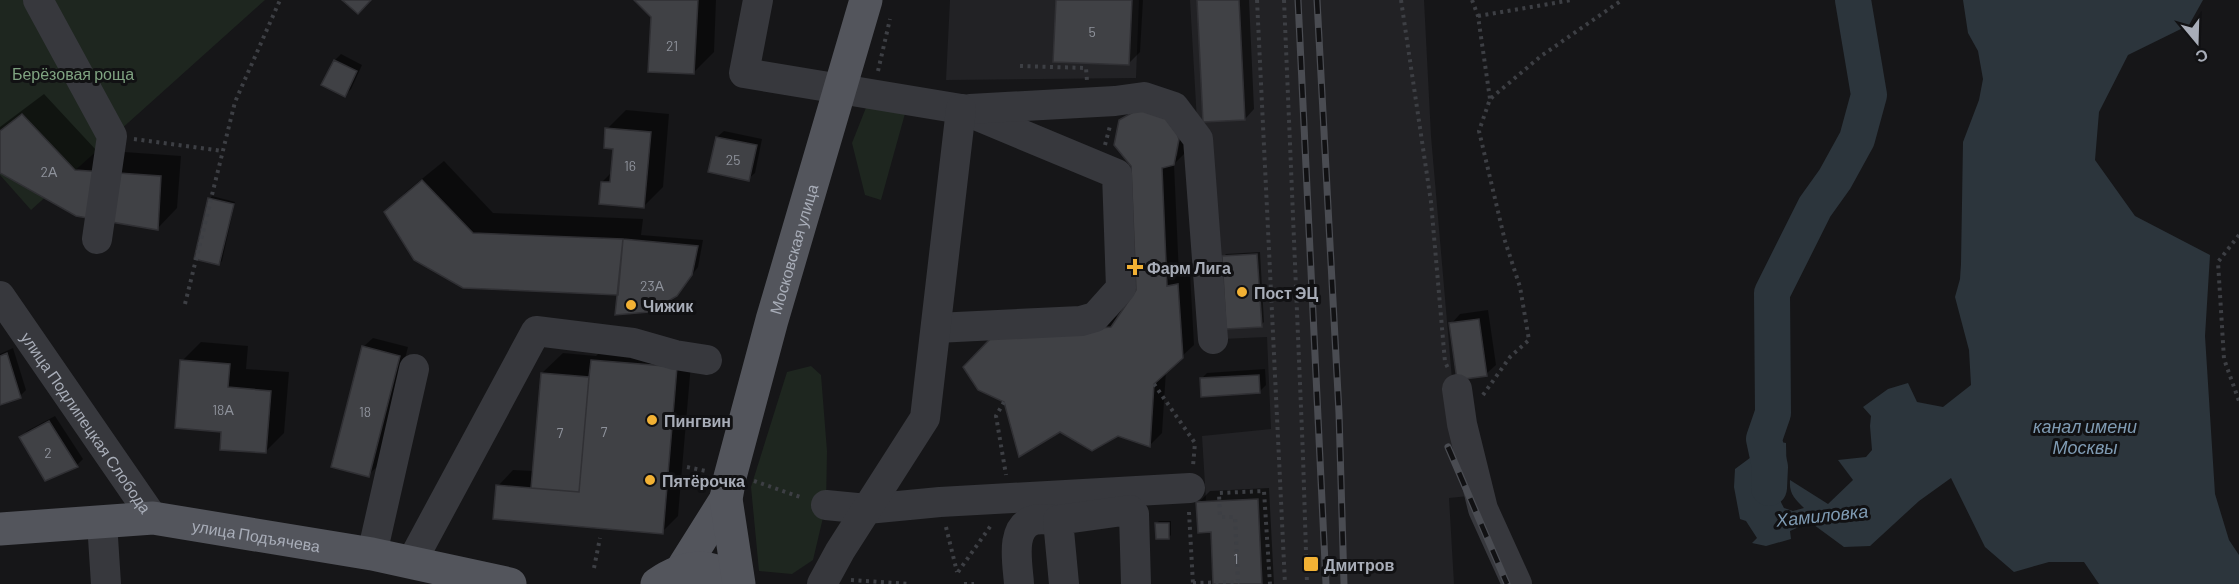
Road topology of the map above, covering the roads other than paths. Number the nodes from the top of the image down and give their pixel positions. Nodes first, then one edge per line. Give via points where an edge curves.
1 (38, 0) edge
2 (758, 0) edge
3 (879, 5) edge
4 (857, 93) junction
5 (961, 109) junction
6 (97, 239) dead end
7 (0, 296) edge
8 (936, 328) junction
9 (1213, 339) dead end
10 (707, 360) dead end
11 (414, 369) dead end
12 (1457, 389) road end
13 (1190, 488) dead end
14 (726, 499) junction
15 (826, 505) road end
16 (867, 509) junction
17 (153, 518) junction
18 (1058, 520) junction
19 (102, 522) junction
20 (0, 529) edge
21 (372, 554) junction
22 (411, 563) junction
23 (834, 574) edge
24 (473, 580) edge
25 (663, 580) edge
26 (106, 584) edge
27 (510, 584) edge
28 (738, 584) edge
29 (1019, 584) edge
30 (1064, 584) edge
31 (1136, 584) edge
32 (1517, 584) edge

1 - 6 street via 112,136
2 - 4 street via 744,73
3 - 4 main road, Московская улица
4 - 5 street
4 - 14 main road, Московская улица via 769,331
5 - 8 street
5 - 8 street via 1117,174 1120,288 1095,316 1081,321
5 - 9 street via 1143,97 1174,108 1198,139
7 - 17 street, улица Подлипецкая Слобода
8 - 16 street via 925,418
10 - 22 street via 633,343 536,331
11 - 21 street
12 - 32 street via 1483,509
13 - 16 street
14 - 25 main road, Московская улица
14 - 28 main road, Московская улица
15 - 16 street
16 - 23 street
17 - 19 main road, улица Подъячева
17 - 21 main road, улица Подъячева
18 - 29 street via 1034,520 1024,526 1017,540
18 - 30 street
18 - 31 street via 1130,510 1134,514
19 - 20 main road, улица Подъячева
19 - 26 street
21 - 22 main road, улица Подъячева
22 - 24 main road, улица Подъячева
24 - 27 main road, улица Подъячева
25 - 28 main road, Московская улица via 699,568 716,571

